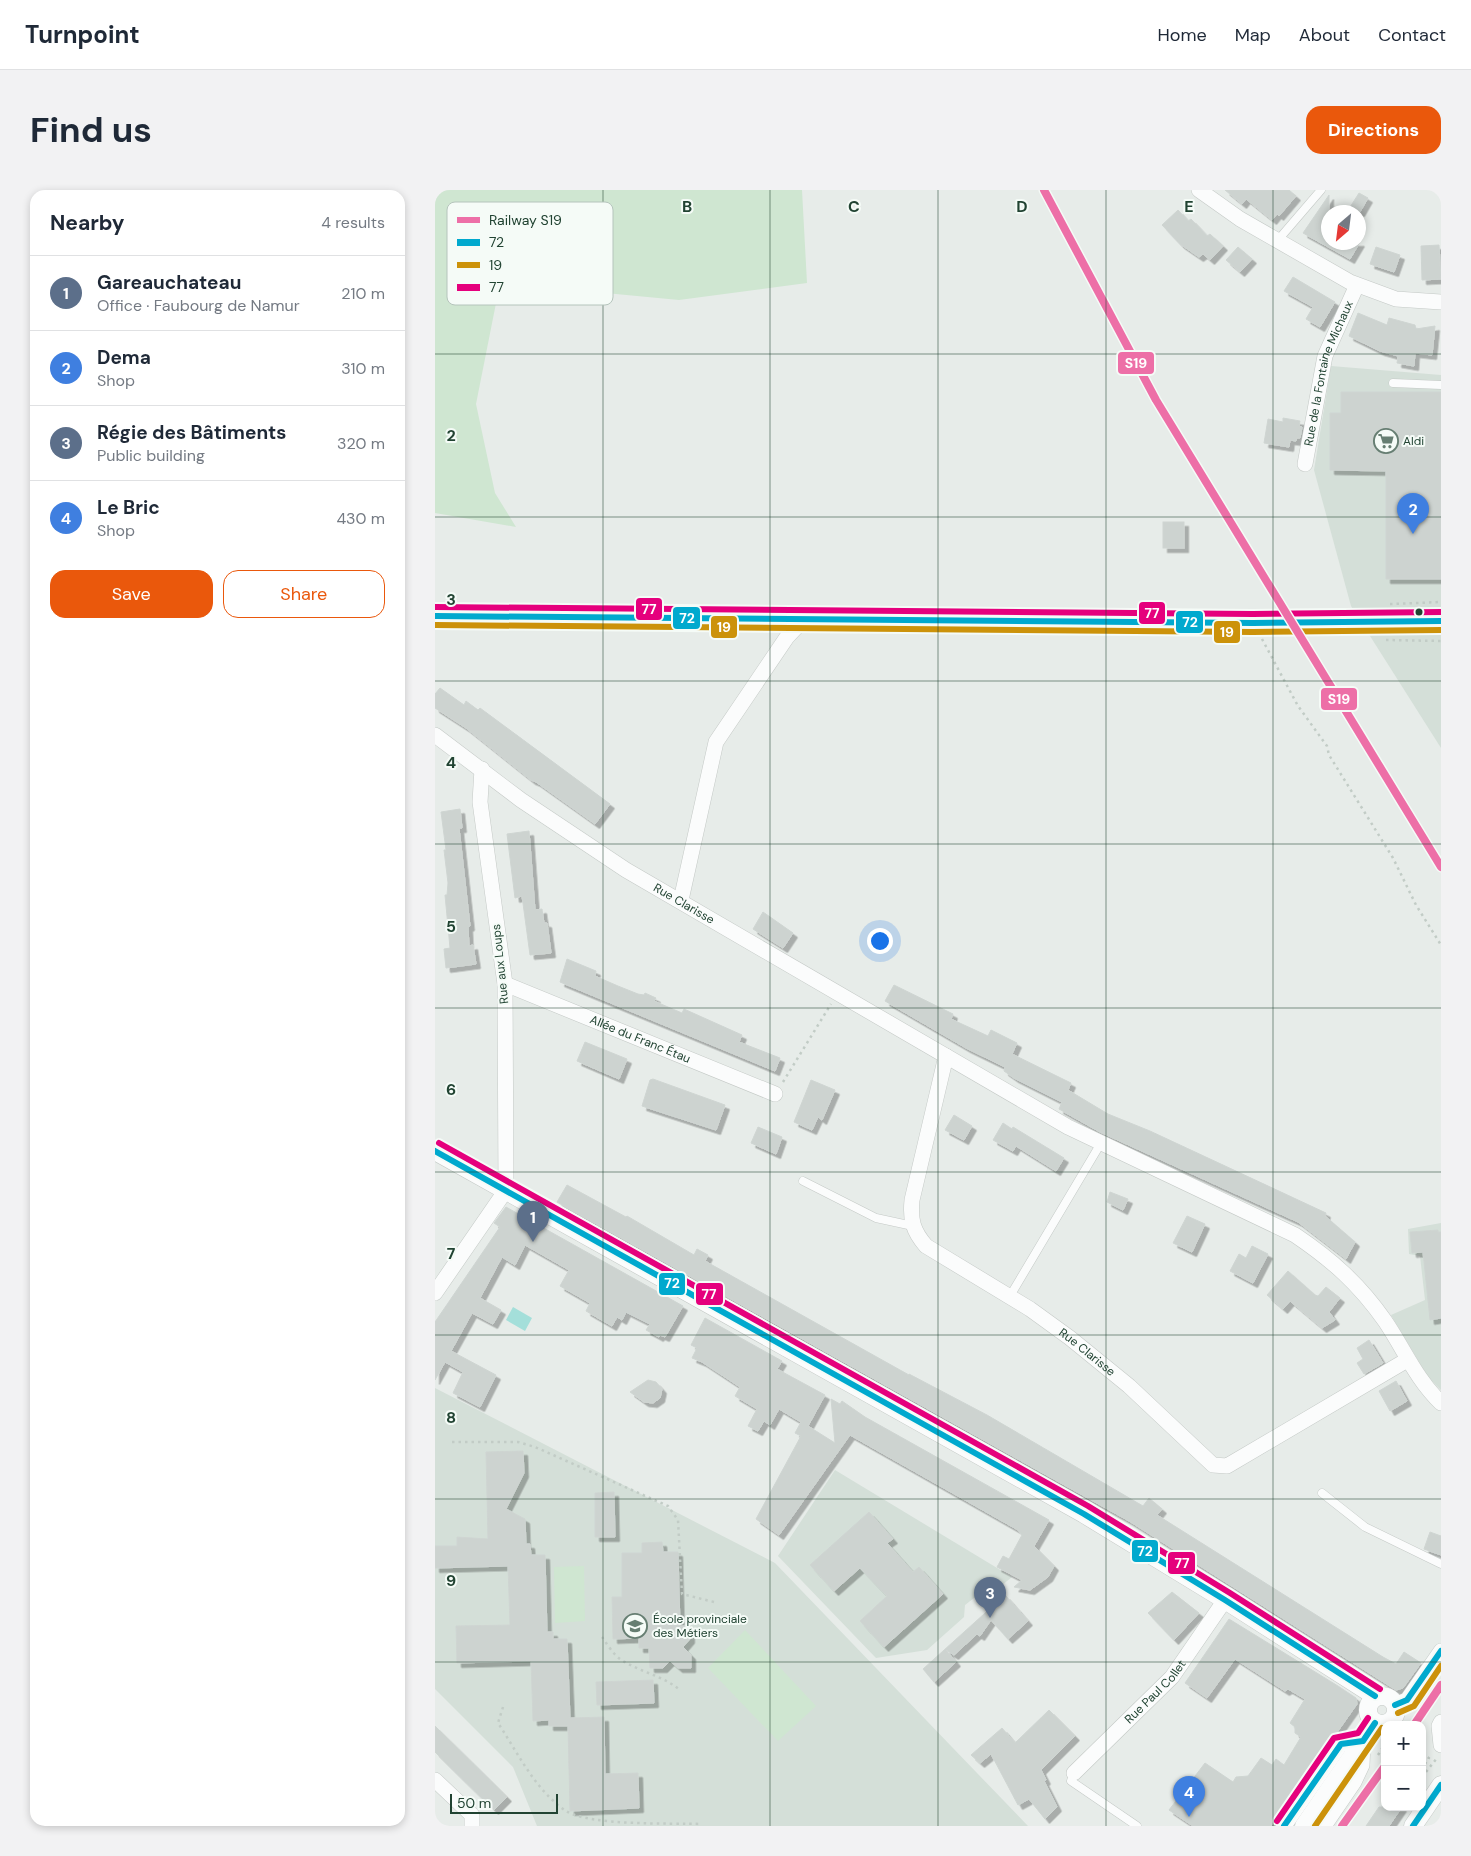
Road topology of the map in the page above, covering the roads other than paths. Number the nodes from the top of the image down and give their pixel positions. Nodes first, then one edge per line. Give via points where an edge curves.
1 (1199, 190) edge
2 (1321, 190) edge
3 (1277, 240) junction
4 (1357, 285) junction
5 (1441, 302) edge
6 (1393, 383) dead end
7 (1441, 385) edge
8 (1305, 464) dead end
9 (435, 616) edge
10 (804, 619) junction
11 (1441, 621) edge
12 (435, 735) edge
13 (481, 769) junction
14 (681, 900) junction
15 (505, 984) junction
16 (946, 1056) junction
17 (775, 1094) road end
18 (1101, 1143) junction
19 (435, 1151) edge
20 (803, 1181) dead end
21 (506, 1190) junction
22 (913, 1226) junction
23 (435, 1293) edge
24 (1010, 1296) junction
25 (1407, 1360) junction
26 (1441, 1403) edge
27 (1322, 1493) dead end
28 (1441, 1564) edge
29 (1225, 1600) junction
30 (1441, 1652) edge
31 (1375, 1696) junction
32 (1395, 1705) junction
33 (1441, 1722) edge
34 (1375, 1723) junction
35 (1363, 1741) junction
36 (1441, 1746) edge
37 (1074, 1773) joint
38 (435, 1780) edge
39 (1441, 1784) edge
40 (471, 1826) edge
41 (1137, 1826) edge
42 (1284, 1826) edge
43 (1304, 1826) edge
44 (1324, 1826) edge
45 (1413, 1826) edge

1 - 3 street, Rue de la Fontaine Michaux
2 - 3 lane
3 - 4 street, Rue de la Fontaine Michaux
4 - 5 street, Rue de la Fontaine Michaux via 1397,298
4 - 8 street, Rue de la Fontaine Michaux via 1325,356
6 - 7 lane
9 - 10 main road
10 - 11 main road via 1253,623
10 - 14 street via 787,637 716,742
12 - 13 street, Rue Clarisse
13 - 14 street, Rue Clarisse via 577,839
13 - 15 street, Rue aux Loups via 480,802
14 - 16 street, Rue Clarisse
15 - 17 street, Allée du Franc Étau
15 - 21 street, Rue aux Loups
16 - 18 street, Rue Clarisse
16 - 22 street via 912,1200
18 - 24 lane
18 - 25 street, Rue Clarisse via 1295,1235 1325,1256 1361,1289 1385,1321
19 - 21 street
20 - 22 lane via 876,1218
21 - 23 street
21 - 29 street via 1084,1514
22 - 24 street, Rue Clarisse via 926,1246
24 - 25 street, Rue Clarisse via 1071,1338 1129,1386 1204,1458 1220,1467 1256,1450
25 - 26 street, Rue Clarisse
27 - 28 lane via 1365,1527
29 - 31 street
29 - 37 street, Rue Paul Collet via 1172,1677
30 - 32 street via 1407,1700
31 - 32 street via 1387,1696
31 - 34 street via 1367,1710
32 - 34 street via 1396,1712 1389,1722
33 - 36 street
34 - 35 street
35 - 42 street via 1341,1744
35 - 43 street
35 - 44 street via 1362,1765
37 - 41 lane via 1071,1781
38 - 40 street via 471,1815
39 - 45 street

